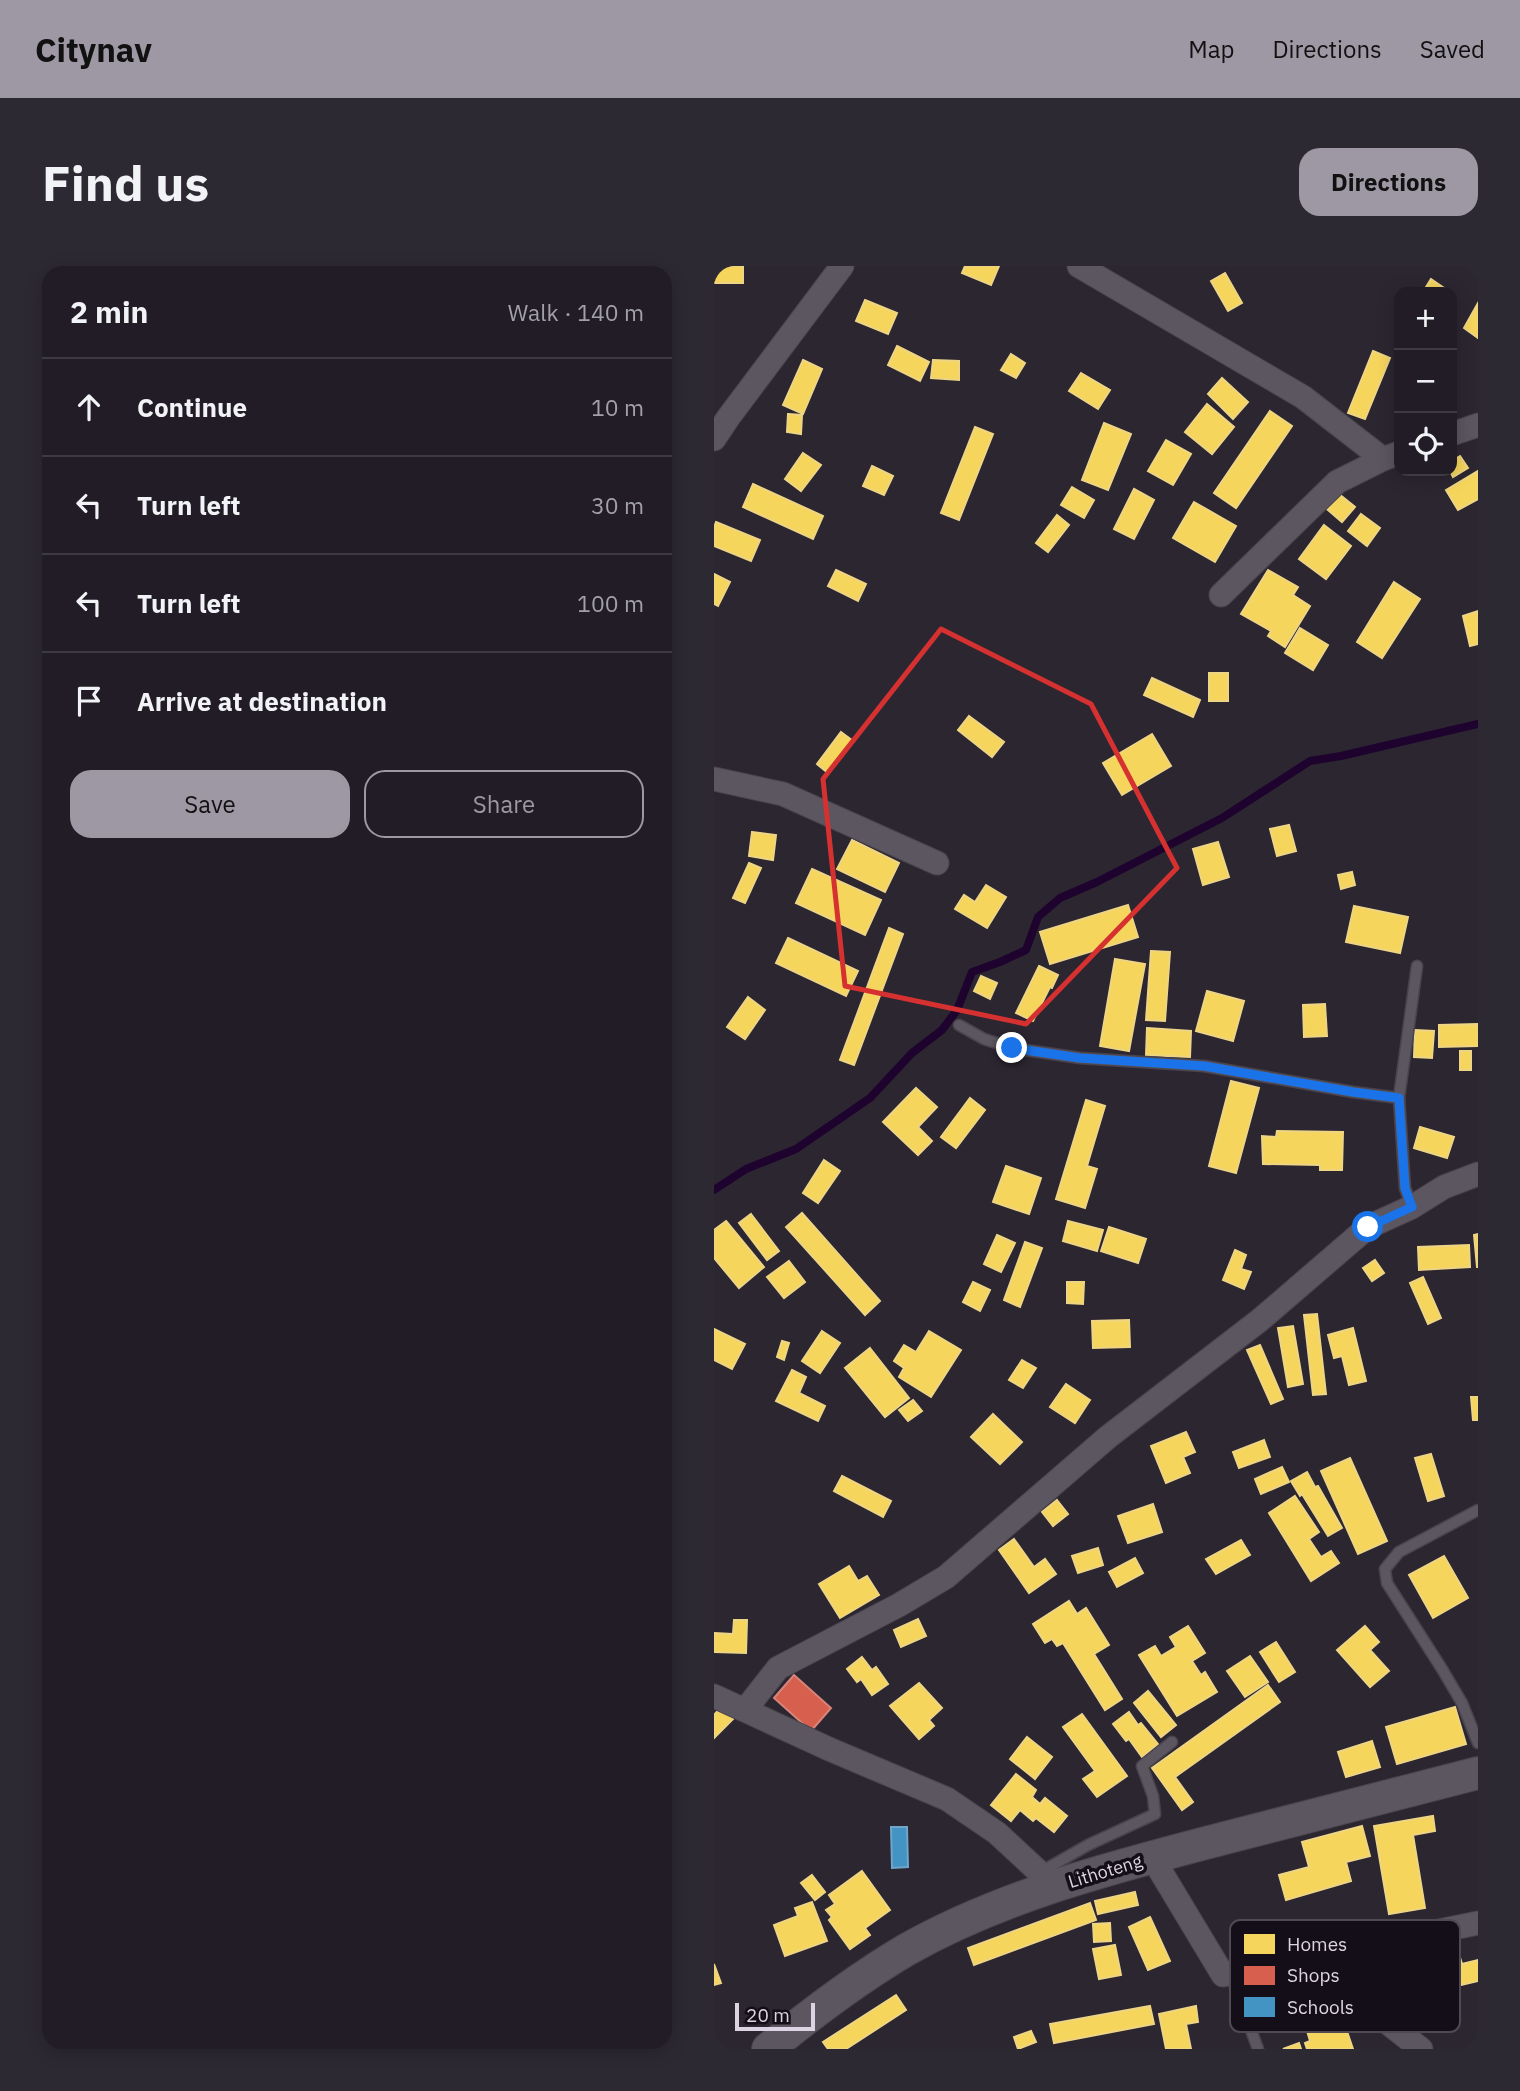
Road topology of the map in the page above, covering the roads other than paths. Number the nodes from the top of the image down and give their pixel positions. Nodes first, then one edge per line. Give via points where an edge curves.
1 (842, 266) edge
2 (1079, 266) edge
3 (721, 414) edge
4 (1478, 425) edge
5 (1457, 432) edge
6 (714, 439) edge
7 (1391, 456) edge
8 (1222, 595) dead end
9 (714, 779) edge
10 (937, 863) dead end
11 (1418, 966) dead end
12 (959, 1025) dead end
13 (1399, 1098) junction
14 (1478, 1174) edge
15 (1412, 1207) junction
16 (1478, 1510) edge
17 (714, 1696) edge
18 (745, 1710) junction
19 (1172, 1742) dead end
20 (1478, 1743) edge
21 (1478, 1773) edge
22 (1152, 1857) junction
23 (1046, 1880) junction
24 (1478, 1923) edge
25 (1460, 1927) edge
26 (1230, 1973) edge
27 (1252, 2032) edge
28 (1399, 2032) edge
29 (768, 2049) edge
30 (1258, 2049) edge
31 (1421, 2049) edge

1 - 3 street
2 - 7 street via 1303,397
3 - 6 street
4 - 5 street
7 - 8 street via 1337,482
9 - 10 street via 783,794
11 - 13 lane
12 - 13 lane via 984,1039 1026,1050 1204,1066
13 - 15 lane via 1405,1188
14 - 15 street via 1444,1187
15 - 18 street via 1368,1227 1261,1320 1108,1437 946,1577 778,1668
16 - 20 lane via 1399,1552 1385,1569 1387,1583 1449,1680
17 - 18 street
18 - 23 street via 947,1799 997,1833
19 - 23 lane via 1142,1766 1155,1814 1088,1845
21 - 22 main road, Lithoteng
22 - 23 main road, Lithoteng
22 - 26 street via 1223,1975
23 - 29 main road, Lithoteng via 907,1950 828,2001
24 - 25 street
27 - 30 lane
28 - 31 street

